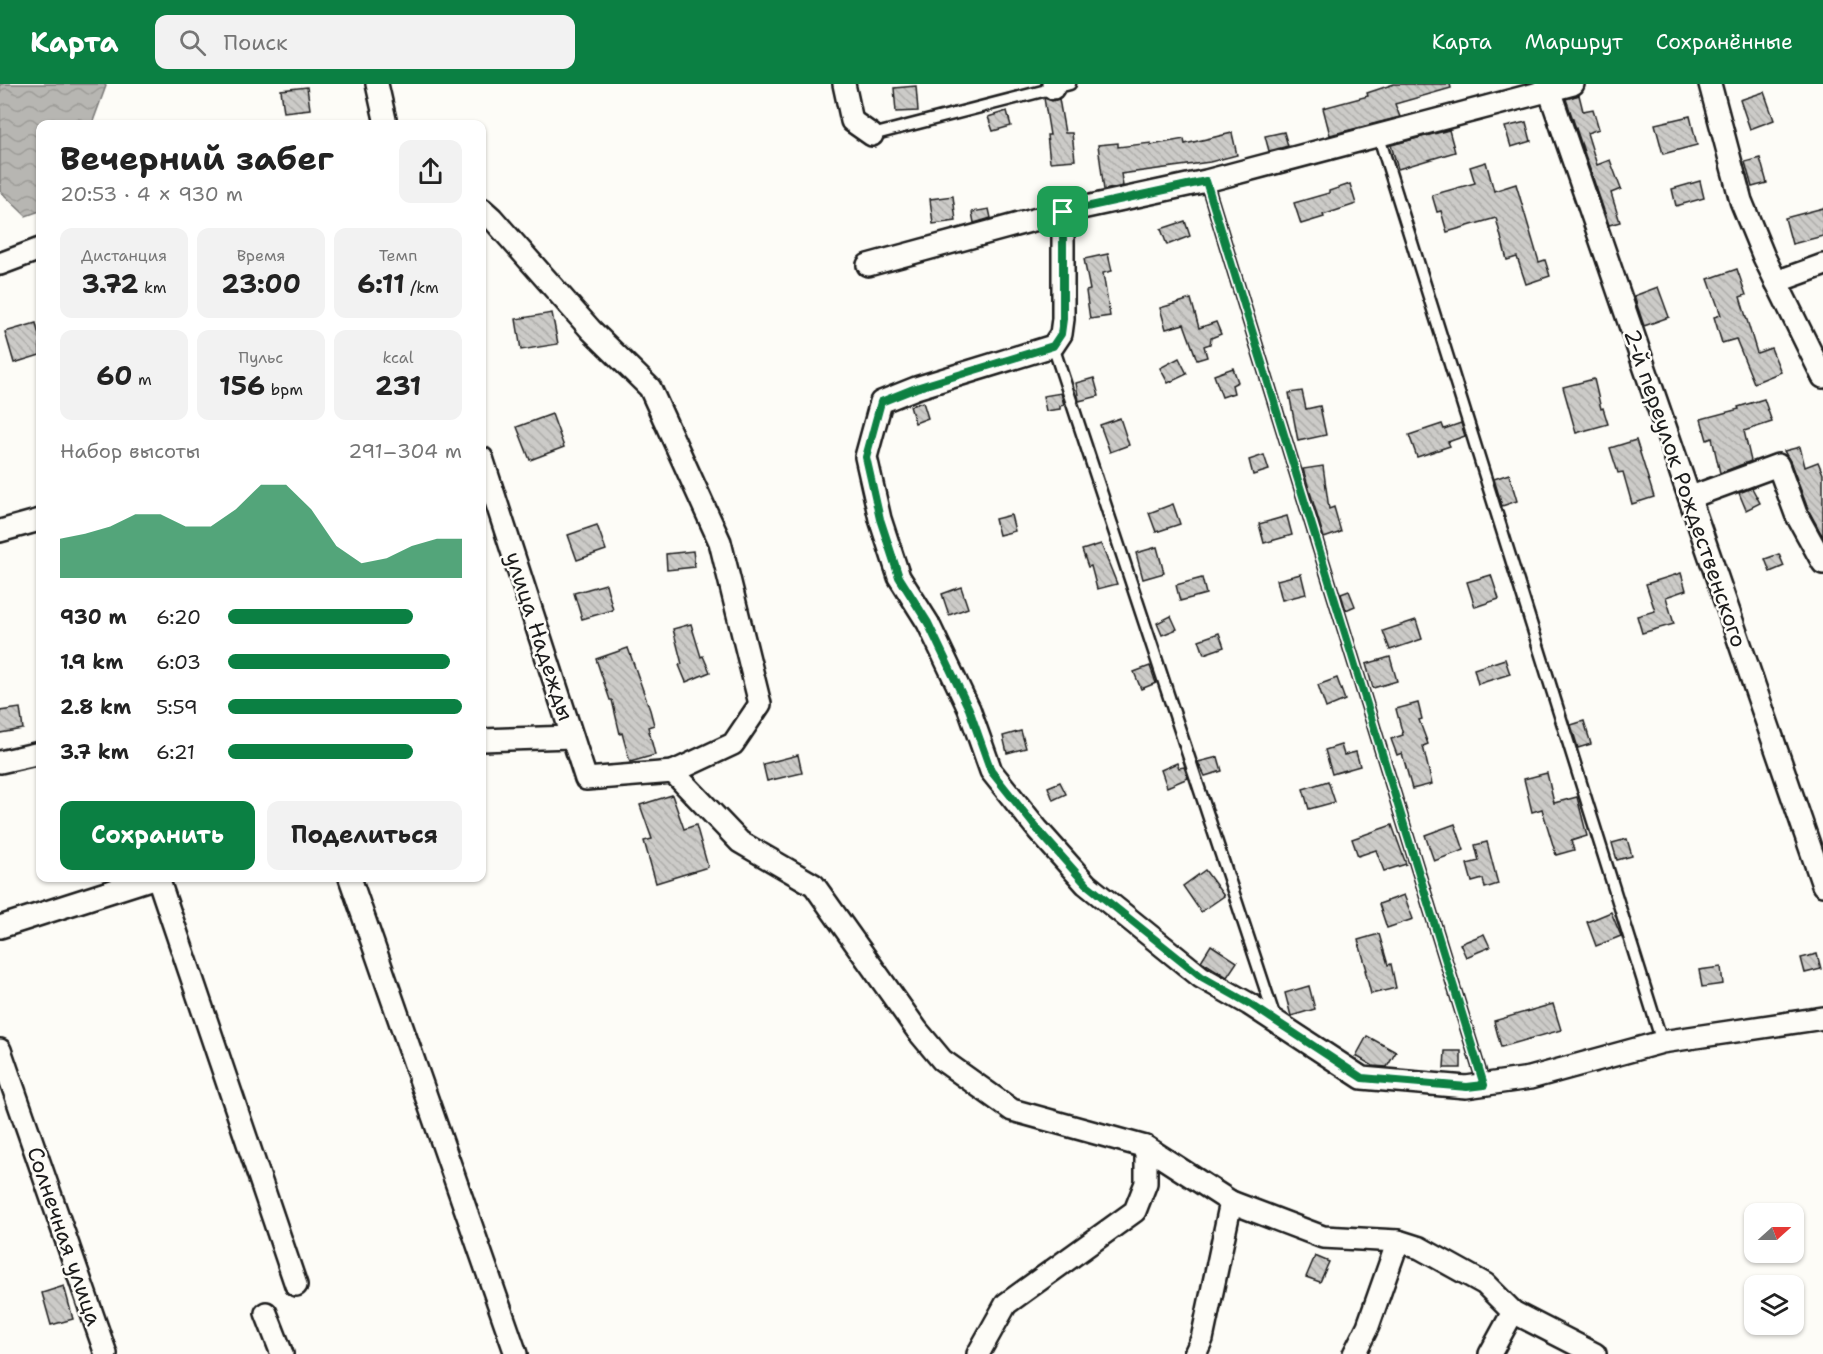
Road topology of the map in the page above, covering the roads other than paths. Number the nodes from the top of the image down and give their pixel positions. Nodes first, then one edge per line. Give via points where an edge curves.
1 (377, 84) edge
2 (844, 84) edge
3 (1574, 84) edge
4 (1710, 84) edge
5 (1059, 85) edge
6 (1549, 90) junction
7 (385, 120) edge
8 (1378, 134) junction
9 (872, 135) joint
10 (1206, 181) junction
11 (1063, 212) junction
12 (486, 213) edge
13 (36, 250) edge
14 (0, 264) edge
15 (868, 265) dead end
16 (1823, 265) edge
17 (1776, 282) junction
18 (1053, 346) junction
19 (1823, 377) edge
20 (486, 470) edge
21 (1690, 497) junction
22 (36, 520) edge
23 (0, 531) edge
24 (1823, 563) edge
25 (572, 737) junction
26 (486, 740) edge
27 (36, 754) edge
28 (0, 762) edge
29 (673, 772) junction
30 (141, 882) edge
31 (159, 882) edge
32 (351, 882) edge
33 (1823, 885) edge
34 (0, 927) edge
35 (1823, 1018) edge
36 (1277, 1024) junction
37 (1662, 1042) junction
38 (0, 1050) edge
39 (1484, 1085) junction
40 (1146, 1147) junction
41 (1231, 1202) junction
42 (1398, 1241) junction
43 (296, 1285) dead end
44 (1513, 1312) junction
45 (266, 1313) dead end
46 (106, 1354) edge
47 (282, 1354) edge
48 (516, 1354) edge
49 (978, 1354) edge
50 (1195, 1354) edge
51 (1354, 1354) edge
52 (1490, 1354) edge
53 (1595, 1354) edge

1 - 7 street
2 - 9 street via 852,121
3 - 6 street
4 - 17 street via 1740,201
5 - 9 lane
6 - 8 street
6 - 21 street, 2-й переулок Рождественского
8 - 10 street
8 - 37 lane
10 - 11 street
10 - 39 lane
11 - 15 street
11 - 18 street via 1063,319 1061,334
12 - 29 street via 591,330 650,388 720,542 760,704 733,744
13 - 14 street
16 - 17 street
17 - 19 street
18 - 36 lane
18 - 36 street via 881,402 866,457 899,577 928,623 969,709 991,771 1038,830 1086,884 1202,977
20 - 25 street, улица Надежды
21 - 24 street via 1778,465 1796,514
21 - 33 street, 2-й переулок Рождественского
22 - 23 street
25 - 26 street
25 - 29 street, улица Надежды via 586,779
27 - 28 street
29 - 40 street via 740,842 814,885 942,1060 1012,1110
30 - 34 street
31 - 43 street
32 - 48 street
35 - 37 street
36 - 39 street via 1362,1078
37 - 39 street via 1530,1078
38 - 46 street, Солнечная улица
40 - 41 street
40 - 49 street via 1146,1183 1135,1211 1006,1304
41 - 42 street via 1323,1237
41 - 50 street via 1202,1339
42 - 44 street via 1420,1248 1485,1284
42 - 51 street
44 - 52 street
44 - 53 street
45 - 47 street

